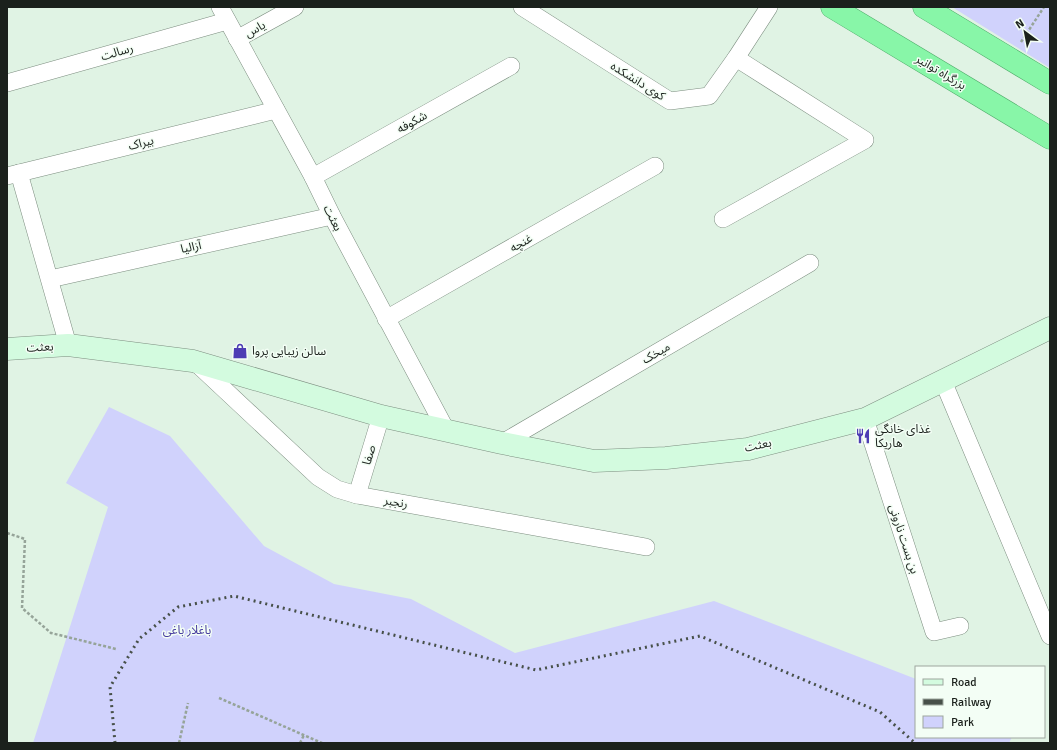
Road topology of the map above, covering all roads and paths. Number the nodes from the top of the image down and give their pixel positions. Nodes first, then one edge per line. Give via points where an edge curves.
1 (295, 7) edge
2 (522, 7) edge
3 (769, 7) edge
4 (832, 7) edge
5 (924, 7) edge
6 (1044, 7) edge
7 (223, 14) edge
8 (237, 39) junction
9 (736, 58) junction
10 (1009, 59) junction
11 (511, 66) dead end
12 (7, 83) edge
13 (1050, 84) edge
14 (276, 110) junction
15 (1050, 138) edge
16 (656, 166) dead end
17 (13, 174) edge
18 (313, 177) junction
19 (332, 216) junction
20 (723, 219) dead end
21 (810, 263) dead end
22 (50, 278) junction
23 (386, 319) junction
24 (1049, 332) edge
25 (68, 345) junction
26 (7, 349) edge
27 (193, 361) junction
28 (943, 381) junction
29 (381, 416) junction
30 (865, 419) junction
31 (446, 430) junction
32 (502, 443) junction
33 (357, 495) junction
34 (7, 533) edge
35 (646, 548) dead end
36 (960, 626) dead end
37 (1050, 636) edge
38 (116, 649) dead end
39 (219, 698) dead end
40 (188, 703) dead end
41 (304, 735) junction
42 (179, 743) edge
43 (300, 743) edge
44 (322, 743) edge

1 - 8 street, یاس
2 - 9 street, کوی دانشکده via 670,101 709,96
3 - 9 street, کوی دانشکده
4 - 15 highway, بزرگراه توانیر
5 - 10 highway
6 - 10 path
7 - 8 street, بعثت
7 - 12 street, رسالت
8 - 14 street, بعثت
9 - 20 street via 865,140
10 - 13 highway
11 - 18 street, شکوفه
14 - 17 street, بیراک
14 - 18 street, بعثت
16 - 23 street, غنچه
17 - 22 street
18 - 19 street, بعثت
19 - 22 street, آزالیا
19 - 23 street, بعثت
21 - 32 street, میخک
22 - 25 street
23 - 31 street, بعثت
24 - 28 main road, بعثت
25 - 26 main road, بعثت
25 - 27 main road, بعثت
27 - 29 main road, بعثت
27 - 33 street, رنجبر via 318,477 337,490
28 - 30 main road, بعثت
28 - 37 street
29 - 31 main road, بعثت
29 - 33 street, صفا
30 - 32 main road, بعثت via 748,448 666,458 594,461
30 - 36 street, بن بست نارونی via 934,632
31 - 32 main road, بعثت
33 - 35 street, رنجبر
34 - 38 path via 24,539 22,608 51,633
39 - 41 path
40 - 42 path
41 - 43 path
41 - 44 path

